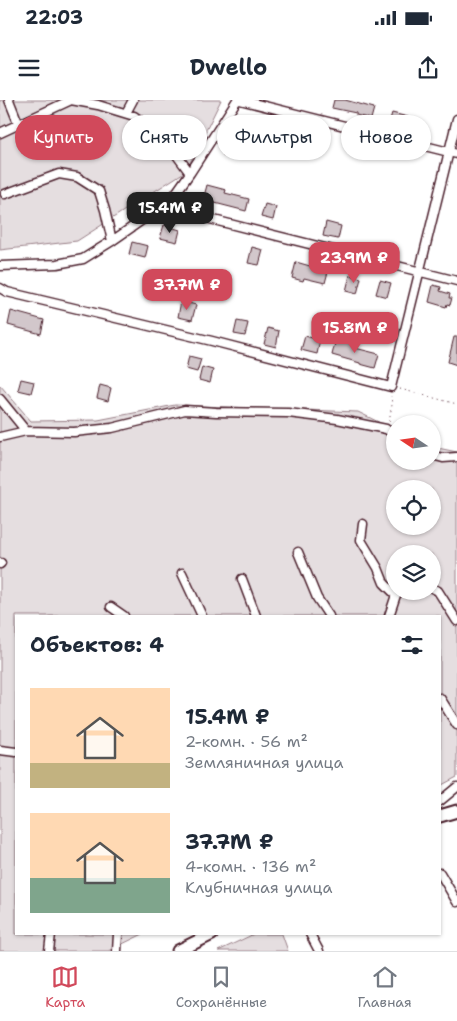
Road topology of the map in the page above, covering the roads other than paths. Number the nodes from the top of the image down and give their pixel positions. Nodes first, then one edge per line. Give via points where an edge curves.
1 (9, 100) edge
2 (71, 100) edge
3 (133, 100) edge
4 (239, 100) edge
5 (126, 113) junction
6 (15, 115) edge
7 (40, 115) edge
8 (457, 119) edge
9 (15, 127) edge
10 (0, 133) edge
11 (453, 153) edge
12 (190, 173) junction
13 (5, 194) dead end
14 (170, 200) junction
15 (112, 241) junction
16 (0, 266) edge
17 (419, 271) junction
18 (457, 281) edge
19 (0, 288) edge
20 (0, 399) edge
21 (386, 429) edge
22 (26, 432) junction
23 (0, 437) edge
24 (441, 457) edge
25 (457, 457) edge
26 (363, 524) dead end
27 (298, 552) dead end
28 (182, 574) dead end
29 (242, 579) dead end
30 (386, 584) edge
31 (441, 596) edge
32 (395, 600) edge
33 (111, 607) dead end
34 (123, 615) edge
35 (202, 615) edge
36 (256, 615) edge
37 (328, 615) edge
38 (388, 615) edge
39 (457, 621) edge
40 (441, 700) edge
41 (457, 725) edge
42 (0, 750) edge
43 (15, 752) edge
44 (457, 787) edge
45 (441, 801) edge
46 (457, 812) edge
47 (441, 816) edge
48 (441, 875) edge
49 (457, 902) edge
50 (51, 935) edge
51 (118, 935) edge
52 (311, 935) edge
53 (199, 937) edge
54 (49, 951) edge
55 (118, 951) edge
56 (178, 951) edge
57 (319, 951) edge

1 - 6 street
2 - 5 street
2 - 7 street
3 - 5 street
4 - 11 street
4 - 12 street
5 - 12 street via 164,138
8 - 11 street
9 - 10 street
11 - 17 street
12 - 14 street
13 - 15 street via 59,174 77,177 99,191
14 - 15 street
14 - 17 street via 198,216
15 - 16 street via 83,259 57,264
17 - 18 street
17 - 19 street via 391,387
20 - 22 street
21 - 22 street via 288,413 185,410 112,428
22 - 23 street
24 - 25 street
26 - 30 street via 361,540
27 - 37 street via 317,598
28 - 35 street
29 - 36 street
31 - 39 street
32 - 38 street
33 - 34 street
40 - 41 street
42 - 43 street
44 - 45 street
46 - 47 street
48 - 49 street
50 - 54 street
51 - 55 street
52 - 57 street
53 - 56 street

